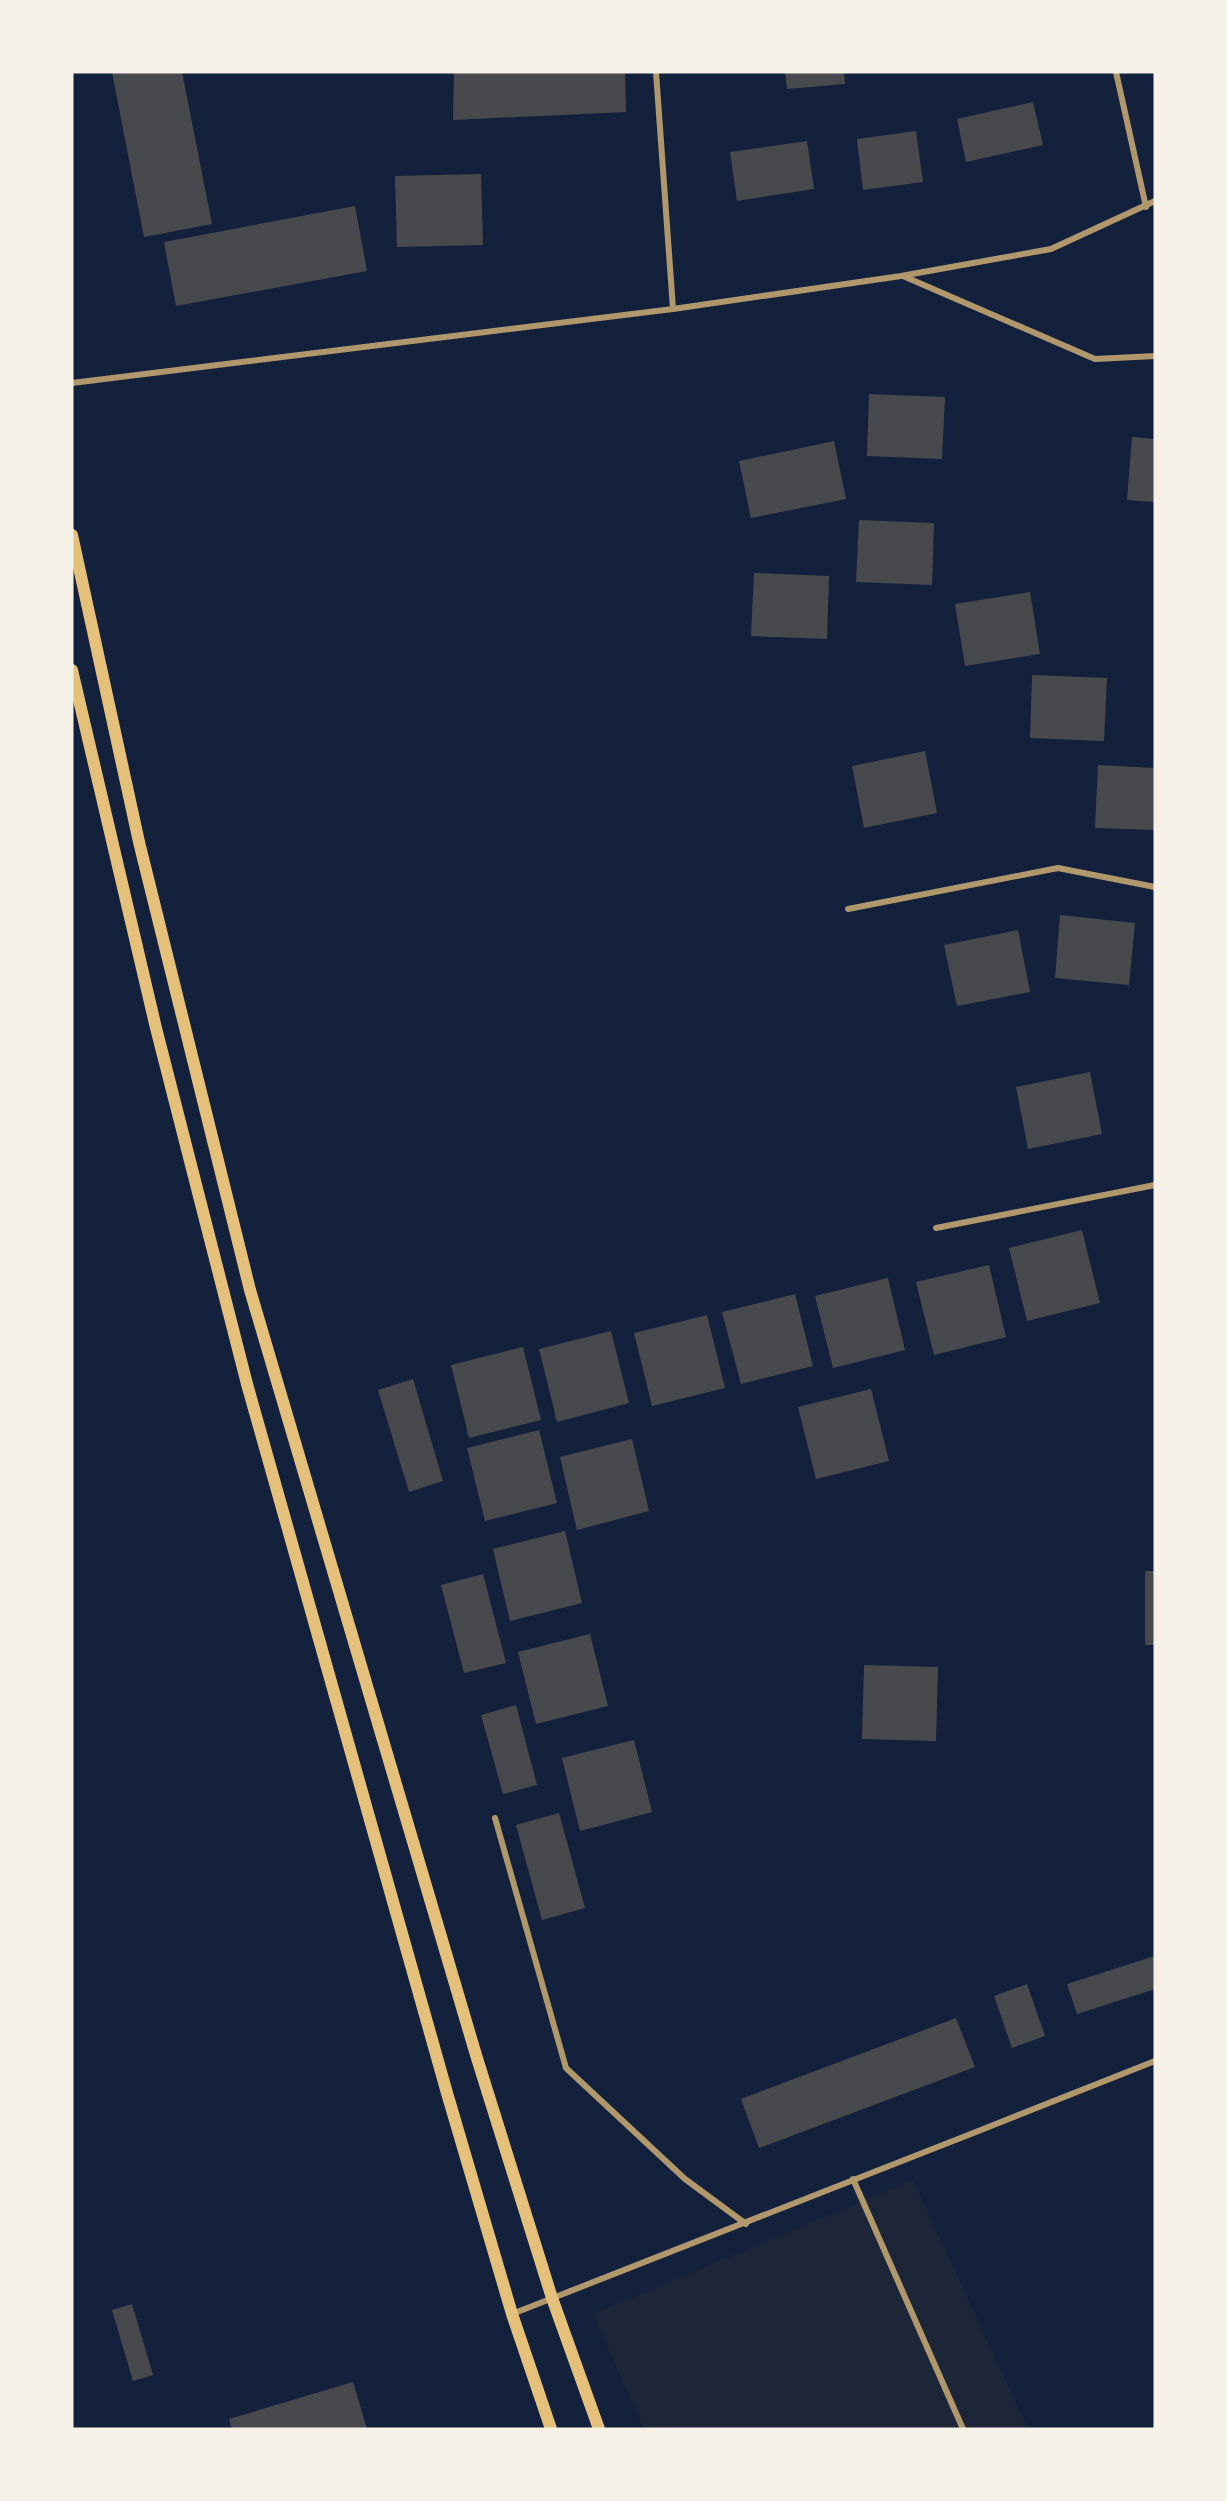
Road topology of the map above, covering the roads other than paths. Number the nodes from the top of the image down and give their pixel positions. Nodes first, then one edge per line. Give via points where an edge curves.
1 (656, 72) edge
2 (1116, 72) edge
3 (1155, 201) edge
4 (1146, 207) junction
5 (902, 276) junction
6 (673, 309) junction
7 (1155, 356) edge
8 (72, 383) edge
9 (72, 535) edge
10 (72, 670) edge
11 (1155, 886) edge
12 (848, 909) dead end
13 (1155, 1185) edge
14 (936, 1228) dead end
15 (495, 1818) dead end
16 (1155, 2061) edge
17 (853, 2179) junction
18 (746, 2224) junction
19 (552, 2298) junction
20 (512, 2314) junction
21 (551, 2429) edge
22 (599, 2429) edge
23 (963, 2429) edge

1 - 6 street
2 - 4 street
3 - 4 street
4 - 5 street via 1051,249
5 - 6 street
5 - 7 street via 1095,359
6 - 8 street
9 - 19 main road via 139,842 250,1290
10 - 20 main road via 156,1028 247,1384
11 - 12 street via 1058,868
13 - 14 street
15 - 18 street via 566,2068 685,2179
16 - 17 street
17 - 18 street
17 - 23 street
18 - 19 street
19 - 20 street
19 - 22 main road
20 - 21 main road

